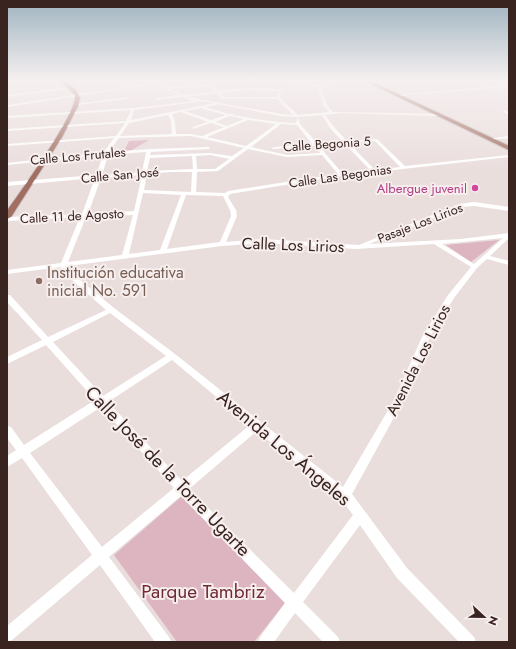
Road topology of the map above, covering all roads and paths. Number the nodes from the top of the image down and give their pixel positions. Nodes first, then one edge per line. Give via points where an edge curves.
1 (40, 110) edge
2 (91, 110) edge
3 (132, 110) edge
4 (186, 110) edge
5 (215, 110) edge
6 (243, 110) edge
7 (262, 110) edge
8 (291, 110) edge
9 (330, 110) edge
10 (430, 110) edge
11 (182, 111) junction
12 (504, 111) dead end
13 (74, 112) junction
14 (332, 113) junction
15 (41, 114) junction
16 (170, 114) junction
17 (323, 114) junction
18 (509, 114) edge
19 (232, 115) junction
20 (440, 115) junction
21 (297, 116) junction
22 (7, 117) edge
23 (247, 119) junction
24 (128, 122) junction
25 (211, 122) junction
26 (279, 124) junction
27 (298, 124) junction
28 (67, 125) junction
29 (229, 126) junction
30 (194, 128) dead end
31 (242, 128) dead end
32 (7, 130) edge
33 (174, 135) junction
34 (117, 136) junction
35 (509, 136) edge
36 (204, 137) junction
37 (490, 139) junction
38 (57, 140) junction
39 (344, 142) junction
40 (313, 144) junction
41 (7, 145) edge
42 (208, 148) dead end
43 (248, 148) junction
44 (274, 148) dead end
45 (509, 148) edge
46 (149, 150) junction
47 (106, 153) junction
48 (322, 154) junction
49 (194, 155) junction
50 (509, 156) edge
51 (147, 157) junction
52 (44, 158) junction
53 (233, 158) junction
54 (7, 164) edge
55 (404, 168) junction
56 (195, 170) junction
57 (373, 171) junction
58 (144, 173) junction
59 (341, 175) junction
60 (99, 176) junction
61 (29, 182) junction
62 (7, 184) edge
63 (141, 191) junction
64 (184, 194) junction
65 (193, 194) junction
66 (225, 196) junction
67 (509, 209) edge
68 (136, 213) junction
69 (82, 217) junction
70 (7, 218) edge
71 (508, 236) edge
72 (434, 242) junction
73 (222, 244) junction
74 (356, 248) junction
75 (163, 252) junction
76 (126, 256) junction
77 (485, 257) junction
78 (509, 263) edge
79 (64, 264) junction
80 (475, 267) junction
81 (7, 272) edge
82 (7, 297) edge
83 (111, 310) junction
84 (46, 342) junction
85 (172, 356) junction
86 (7, 361) edge
87 (100, 401) junction
88 (258, 424) junction
89 (7, 430) edge
90 (23, 452) junction
91 (7, 462) edge
92 (182, 488) junction
93 (345, 495) junction
94 (360, 515) junction
95 (100, 557) junction
96 (295, 602) junction
97 (7, 635) edge
98 (164, 642) edge
99 (265, 642) edge
100 (333, 642) edge
101 (470, 642) edge

1 - 15 street
2 - 13 street
3 - 24 street
4 - 11 street
5 - 19 street
6 - 19 street
7 - 21 street
8 - 21 street
9 - 14 street
10 - 20 main road
11 - 16 street
11 - 25 street
12 - 18 street
13 - 15 street
13 - 28 main road
14 - 17 street
14 - 20 street
15 - 22 street
16 - 24 street
16 - 33 street
17 - 21 street
17 - 39 street via 330,127
19 - 23 street
19 - 25 street
20 - 37 main road
21 - 27 street
23 - 26 street
23 - 29 street
24 - 28 street
24 - 34 street
25 - 29 street
25 - 30 street
26 - 27 street
26 - 43 street
27 - 40 street
28 - 32 street
28 - 38 main road
29 - 31 street
29 - 36 street
33 - 34 street, Calle Las Begonias
33 - 36 street, Calle Las Begonias
34 - 38 street, Calle Las Begonias
34 - 47 street
35 - 37 street
36 - 43 street, Calle Las Begonias
37 - 45 main road
38 - 41 street, Calle Las Begonias
38 - 52 main road
39 - 40 street, Calle Begonia 5
39 - 55 street, Calle Begonia 5 via 380,142
39 - 57 street
40 - 44 street, Calle Begonia 5
40 - 48 street
42 - 46 street, Calle Los Frutales
43 - 48 street, Calle Las Begonias via 289,156
43 - 53 street
46 - 47 street, Calle Los Frutales
46 - 51 street
47 - 52 street, Calle Los Frutales
47 - 60 street
48 - 59 street
49 - 51 street, Calle Los Frutales
49 - 53 street, Calle Los Frutales via 217,154
49 - 56 street
50 - 55 street, Calle Las Begonias
51 - 58 street
52 - 54 street, Calle Los Frutales
52 - 61 main road
53 - 56 street, Calle San José via 218,169
55 - 57 street, Calle Las Begonias
56 - 58 street, Calle San José
56 - 65 street
57 - 59 street, Calle Las Begonias
58 - 60 street, Calle San José
58 - 63 street
59 - 66 street, Calle Las Begonias via 228,193
60 - 61 street, Calle San José
60 - 69 street
61 - 62 street, Calle San José
61 - 70 main road
63 - 64 street
63 - 68 street
64 - 65 street
64 - 75 street
65 - 66 street
66 - 73 street via 234,216
67 - 74 street, Pasaje Los Lirios via 474,204 461,205
68 - 69 street, Calle 11 de Agosto
68 - 76 street
69 - 70 street, Calle 11 de Agosto
69 - 79 street
71 - 72 street, Calle Los Lirios
71 - 77 street, Avenida Los Lirios
72 - 74 street, Calle Los Lirios
72 - 80 street
73 - 74 street, Calle Los Lirios via 263,241
73 - 75 street, Calle Los Lirios
75 - 76 street, Calle Los Lirios
76 - 79 street, Calle Los Lirios
77 - 78 street
77 - 80 street, Avenida Los Lirios
79 - 81 street, Calle Los Lirios
79 - 83 street, Avenida Los Ángeles via 65,271
80 - 93 street, Avenida Los Lirios via 451,297 426,337 398,401
82 - 84 street, Calle José de la Torre Ugarte
83 - 84 street
83 - 85 street, Avenida Los Ángeles
84 - 86 street
84 - 87 street, Calle José de la Torre Ugarte
85 - 87 street
85 - 88 street, Avenida Los Ángeles
87 - 90 street
87 - 92 street, Calle José de la Torre Ugarte
88 - 92 street
88 - 93 street, Avenida Los Ángeles
89 - 90 street
90 - 91 street
90 - 95 street
92 - 95 street
92 - 96 street, Calle José de la Torre Ugarte
93 - 94 street, Avenida Los Ángeles
94 - 96 street
94 - 101 street, Avenida Los Ángeles via 402,573
95 - 97 street
95 - 98 street
96 - 99 street
96 - 100 street, Calle José de la Torre Ugarte

